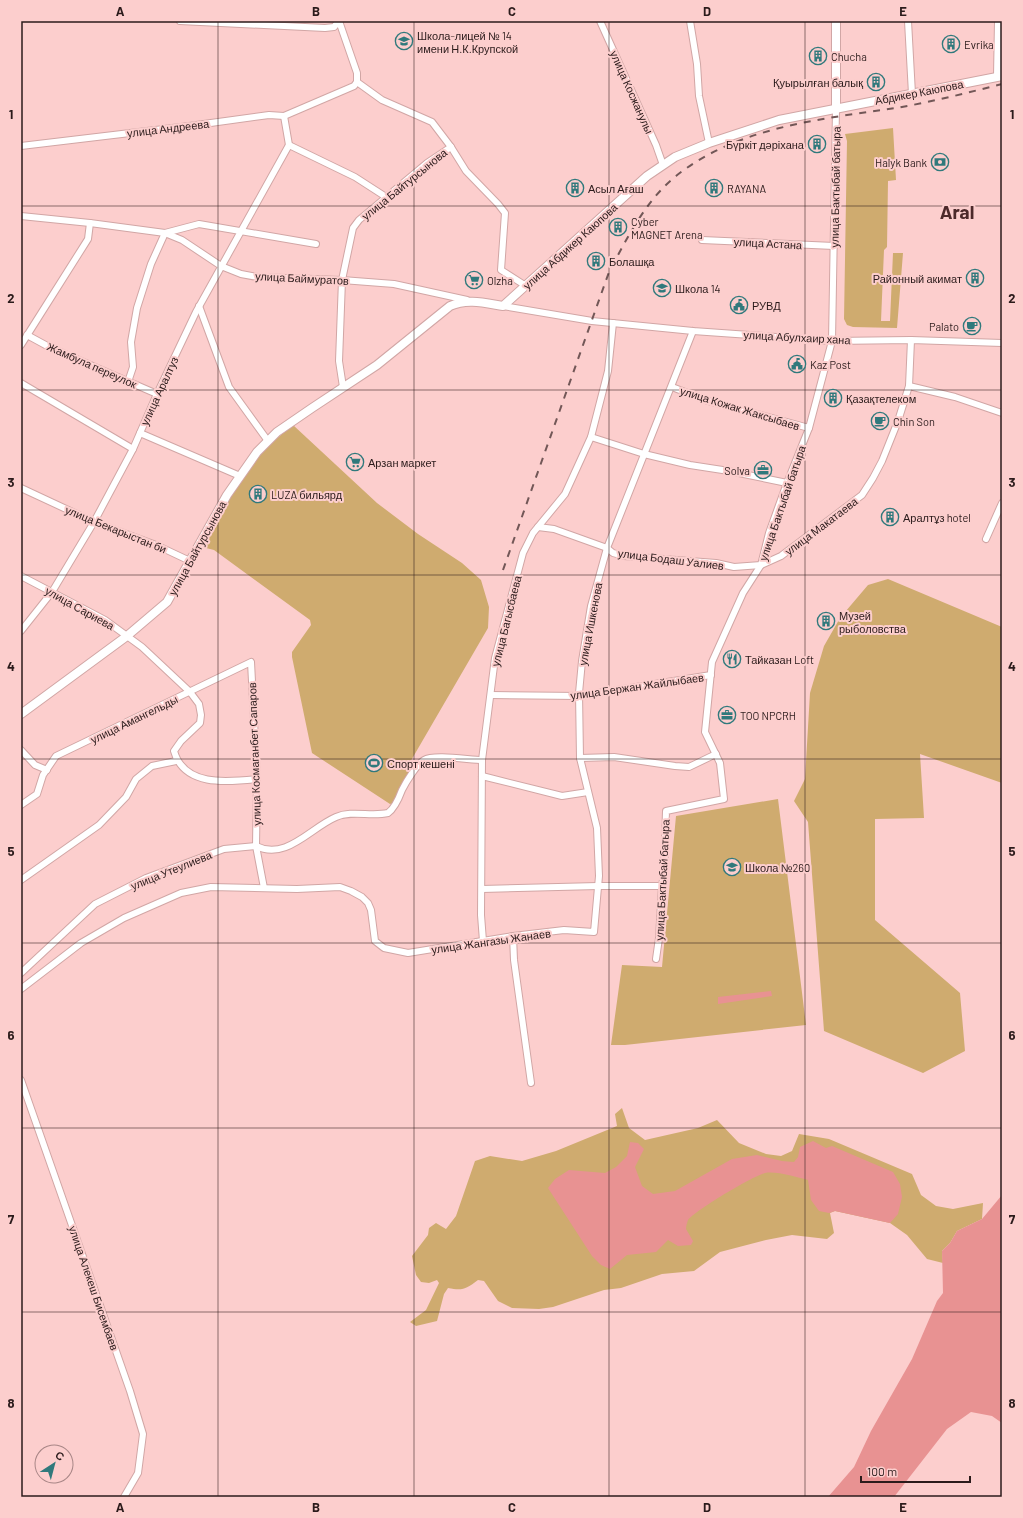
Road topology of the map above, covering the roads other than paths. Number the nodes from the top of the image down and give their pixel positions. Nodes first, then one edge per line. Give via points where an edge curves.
1 (180, 21) edge
2 (339, 21) edge
3 (608, 21) edge
4 (690, 21) edge
5 (836, 21) edge
6 (908, 21) edge
7 (1000, 21) edge
8 (600, 22) edge
9 (1000, 76) edge
10 (357, 82) junction
11 (912, 94) junction
12 (836, 109) junction
13 (284, 116) junction
14 (709, 142) junction
15 (289, 145) junction
16 (21, 146) edge
17 (451, 147) junction
18 (663, 164) junction
19 (386, 197) junction
20 (21, 216) edge
21 (90, 223) junction
22 (241, 231) junction
23 (165, 232) junction
24 (702, 240) dead end
25 (316, 244) dead end
26 (834, 246) junction
27 (221, 266) junction
28 (342, 280) junction
29 (526, 286) junction
30 (468, 301) junction
31 (199, 306) junction
32 (503, 306) junction
33 (592, 321) joint
34 (613, 323) junction
35 (693, 331) junction
36 (27, 335) junction
37 (911, 340) junction
38 (832, 341) junction
39 (1002, 342) edge
40 (21, 345) edge
41 (128, 382) junction
42 (21, 383) edge
43 (909, 386) junction
44 (343, 387) junction
45 (672, 387) junction
46 (157, 394) junction
47 (1002, 413) edge
48 (809, 428) junction
49 (140, 433) junction
50 (591, 437) junction
51 (268, 441) junction
52 (133, 449) junction
53 (644, 454) junction
54 (240, 476) junction
55 (787, 483) junction
56 (21, 488) edge
57 (1002, 504) edge
58 (94, 522) junction
59 (538, 526) junction
60 (986, 539) dead end
61 (607, 548) junction
62 (190, 561) junction
63 (761, 565) junction
64 (21, 576) edge
65 (52, 592) junction
66 (21, 631) edge
67 (127, 636) junction
68 (251, 662) joint
69 (711, 675) junction
70 (190, 692) junction
71 (491, 695) junction
72 (580, 696) junction
73 (21, 714) edge
74 (21, 750) edge
75 (716, 754) junction
76 (580, 758) junction
77 (482, 760) junction
78 (176, 761) junction
79 (46, 770) junction
80 (482, 776) junction
81 (257, 779) junction
82 (588, 792) junction
83 (21, 806) edge
84 (256, 846) junction
85 (21, 880) edge
86 (598, 886) junction
87 (662, 886) junction
88 (264, 888) junction
89 (482, 889) junction
90 (594, 932) joint
91 (513, 936) junction
92 (483, 941) junction
93 (656, 959) dead end
94 (21, 973) edge
95 (21, 989) edge
96 (21, 1080) edge
97 (531, 1082) dead end
98 (124, 1497) edge

1 - 2 street via 325,28 334,27
2 - 10 street via 357,73
3 - 8 street
4 - 14 street via 699,96
5 - 12 street
6 - 11 street
7 - 9 street
8 - 18 street, улица Косжанулы
9 - 11 street, Абдикер Каюпова
10 - 13 street via 354,86
10 - 17 street via 382,100 432,122
11 - 12 street, Абдикер Каюпова
12 - 14 street, улица Абдикер Каюпова via 779,120
12 - 26 street, улица Бактыбай батыра
13 - 15 street
13 - 16 street, улица Андреева via 268,115
14 - 18 street, улица Абдикер Каюпова
15 - 19 street via 355,177
15 - 22 street, улица Аралтуз
17 - 19 street, улица Байтурсынова
17 - 29 street via 466,171 505,213 501,270
18 - 29 street, улица Абдикер Каюпова
19 - 28 street, улица Байтурсынова via 353,228
20 - 21 street, улица Баймуратов
21 - 23 street, улица Баймуратов
21 - 36 street via 88,239
22 - 23 street via 199,224
22 - 25 street
22 - 27 street, улица Аралтуз
23 - 27 street, улица Баймуратов
23 - 41 street via 151,264 137,308 131,342 133,367
24 - 26 street, улица Астана
26 - 38 street, улица Бактыбай батыра
27 - 28 street, улица Баймуратов via 257,277
27 - 31 street, улица Аралтуз
28 - 30 street, улица Баймуратов via 394,284
28 - 44 street, улица Байтурсынова via 339,361
29 - 32 street, улица Абдикер Каюпова
30 - 32 street, улица Баймуратов
30 - 44 street, улица Байтурсынова via 450,306 377,365
31 - 46 street, улица Аралтуз
31 - 51 street via 229,387
32 - 33 street, улица Баймуратов
33 - 34 street, улица Абулхаир хана
34 - 35 street, улица Абулхаир хана
34 - 50 street, улица Багысбаева via 608,371
35 - 38 street, улица Абулхаир хана
35 - 45 street, улица Ишкенова
36 - 40 street
36 - 41 street, Жамбула переулок
37 - 38 street, улица Абулхаир хана
37 - 39 street, улица Абулхаир хана
37 - 43 street, улица Макатаева
38 - 48 street, улица Бактыбай батыра
41 - 46 street, Жамбула переулок
42 - 52 street
43 - 47 street via 955,397
43 - 63 street, улица Макатаева via 882,461 862,495 781,556
44 - 51 street, улица Байтурсынова via 277,432
45 - 48 street, улица Кожак Жаксыбаев via 708,401
45 - 53 street, улица Ишкенова
46 - 49 street, улица Аралтуз
48 - 55 street, улица Бактыбай батыра
49 - 52 street, улица Аралтуз
49 - 54 street
50 - 53 street
50 - 59 street, улица Багысбаева via 565,494
51 - 54 street, улица Байтурсынова
52 - 58 street, улица Аралтуз
53 - 55 street
53 - 61 street, улица Ишкенова
54 - 62 street, улица Байтурсынова
55 - 63 street, улица Бактыбай батыра
56 - 58 street, улица Бекарыстан би
57 - 60 street
58 - 62 street, улица Бекарыстан би via 156,545
58 - 65 street, улица Аралтуз
59 - 61 street, улица Бодаш Уалиев via 554,529
59 - 71 street, улица Багысбаева via 523,553 495,658
61 - 63 street, улица Бодаш Уалиев via 624,556 716,563 734,567
61 - 72 street, улица Ишкенова via 591,606 582,661
62 - 67 street, улица Байтурсынова via 167,602
63 - 69 street, улица Бактыбай батыра via 737,607 712,662
64 - 65 street, улица Сариева
65 - 66 street, улица Аралтуз
65 - 67 street, улица Сариева via 105,620
67 - 70 street, улица Сариева
67 - 73 street, улица Байтурсынова
68 - 70 street, улица Амангельды
68 - 81 street, улица Космаганбет Сапаров
69 - 72 street, улица Бержан Жайлыбаев
69 - 75 street, улица Бактыбай батыра via 706,732
70 - 78 street, улица Сариева via 199,704 202,715 200,723 180,741 174,751
70 - 79 street, улица Амангельды via 56,756
71 - 72 street, улица Бержан Жайлыбаев
71 - 77 street, улица Багысбаева
72 - 76 street, улица Ишкенова
74 - 79 street via 35,765
75 - 76 street via 689,767 614,757
75 - 87 street, улица Бактыбай батыра via 720,763 724,799 666,811
76 - 82 street, улица Ишкенова
77 - 80 street, улица Багысбаева
77 - 84 street, улица Утеулиева via 439,757 424,760 407,779 396,803 388,813 336,816 288,847 267,851
78 - 81 street via 185,771 202,778 227,782
78 - 85 street via 152,766 141,774 136,778 126,797 99,825
79 - 83 street, улица Амангельды via 37,794
80 - 82 street via 562,796
80 - 89 street, улица Багысбаева
81 - 84 street, улица Космаганбет Сапаров
82 - 86 street, улица Ишкенова via 597,828
84 - 88 street, улица Космаганбет Сапаров
84 - 94 street, улица Утеулиева via 224,849 146,878 95,904
86 - 87 street
86 - 89 street
86 - 90 street, улица Ишкенова
87 - 93 street, улица Бактыбай батыра
88 - 92 street, улица Жангазы Жанаев via 340,887 351,891 368,903 375,940 379,945 389,949 408,953
88 - 95 street via 211,887 181,893 124,918 87,940
89 - 92 street, улица Багысбаева
90 - 91 street, улица Жангазы Жанаев via 564,930
91 - 92 street, улица Жангазы Жанаев
91 - 97 street
96 - 98 street, улица Алекеш Бисембаев via 143,1434 138,1473

